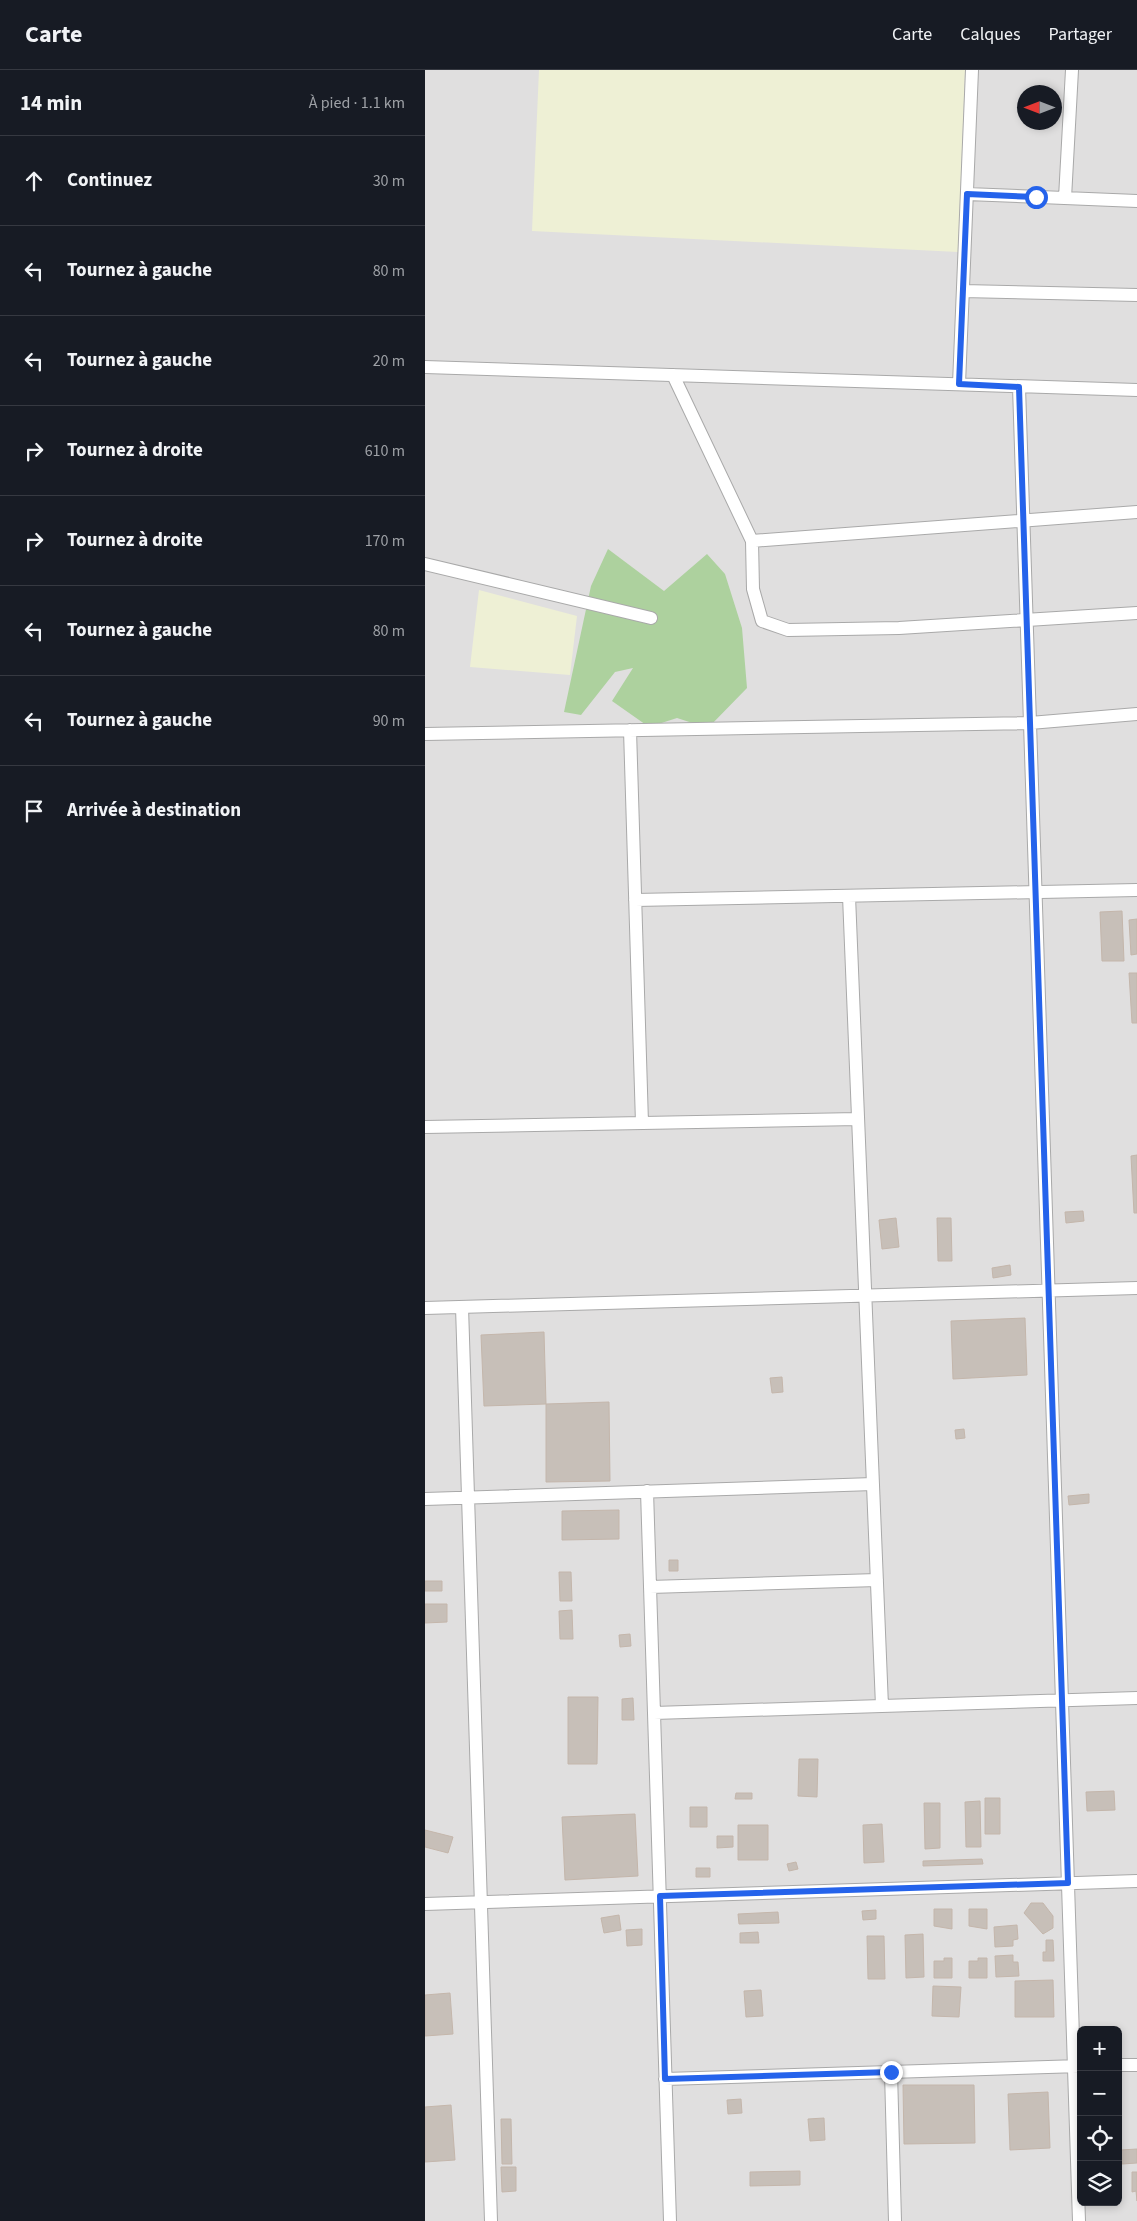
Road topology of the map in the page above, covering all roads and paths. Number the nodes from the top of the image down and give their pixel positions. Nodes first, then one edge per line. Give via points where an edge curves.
1 (973, 70) edge
2 (1072, 70) edge
3 (967, 194) junction
4 (1065, 198) junction
5 (1137, 200) edge
6 (963, 290) junction
7 (1137, 296) edge
8 (425, 367) edge
9 (673, 375) junction
10 (959, 384) junction
11 (1019, 387) junction
12 (1137, 390) edge
13 (1137, 512) edge
14 (1023, 521) junction
15 (752, 541) junction
16 (425, 564) edge
17 (1137, 613) edge
18 (651, 618) dead end
19 (1026, 619) junction
20 (1137, 714) edge
21 (1029, 722) junction
22 (630, 730) junction
23 (425, 734) edge
24 (1137, 890) edge
25 (1035, 892) junction
26 (849, 896) junction
27 (635, 900) junction
28 (858, 1119) junction
29 (642, 1123) junction
30 (425, 1127) edge
31 (1137, 1288) edge
32 (1048, 1291) junction
33 (865, 1296) junction
34 (462, 1307) junction
35 (425, 1308) edge
36 (873, 1484) junction
37 (647, 1491) junction
38 (468, 1497) junction
39 (425, 1498) edge
40 (877, 1580) junction
41 (650, 1587) junction
42 (1137, 1698) edge
43 (1061, 1701) junction
44 (882, 1706) junction
45 (654, 1712) junction
46 (1137, 1881) edge
47 (1068, 1883) junction
48 (660, 1896) junction
49 (481, 1902) junction
50 (425, 1904) edge
51 (1122, 2065) edge
52 (1137, 2065) edge
53 (1077, 2066) edge
54 (1077, 2071) edge
55 (891, 2072) junction
56 (665, 2079) junction
57 (491, 2221) edge
58 (670, 2221) edge
59 (895, 2221) edge
60 (1079, 2221) edge

1 - 3 street
2 - 4 street
3 - 4 street
3 - 6 street
4 - 5 street
6 - 7 street
6 - 10 street
8 - 9 street
9 - 10 street
9 - 15 street
10 - 11 street
11 - 12 street
11 - 14 street
13 - 14 street
14 - 15 street
14 - 19 street
15 - 19 street via 753,588 761,621 788,630 899,628
16 - 18 street
17 - 19 street
19 - 21 street
20 - 21 street
21 - 22 street
21 - 25 street
22 - 23 street
22 - 27 street
24 - 25 street
25 - 26 street
25 - 32 street
26 - 27 street
26 - 28 street
27 - 29 street
28 - 29 street
28 - 33 street
29 - 30 street
31 - 32 street
32 - 33 street
32 - 43 street
33 - 34 street
33 - 36 street
34 - 35 street
34 - 38 street
36 - 37 street
36 - 40 street
37 - 38 street
37 - 41 street
38 - 39 street
38 - 49 street
40 - 41 street
40 - 44 street
41 - 45 street
42 - 43 street
43 - 44 street
43 - 47 street
44 - 45 street
45 - 48 street
46 - 47 street
47 - 48 street
47 - 53 street
48 - 49 street
48 - 56 street
49 - 50 street
49 - 57 street
51 - 52 street
53 - 55 street
54 - 60 street
55 - 56 street
55 - 59 street
56 - 58 street

